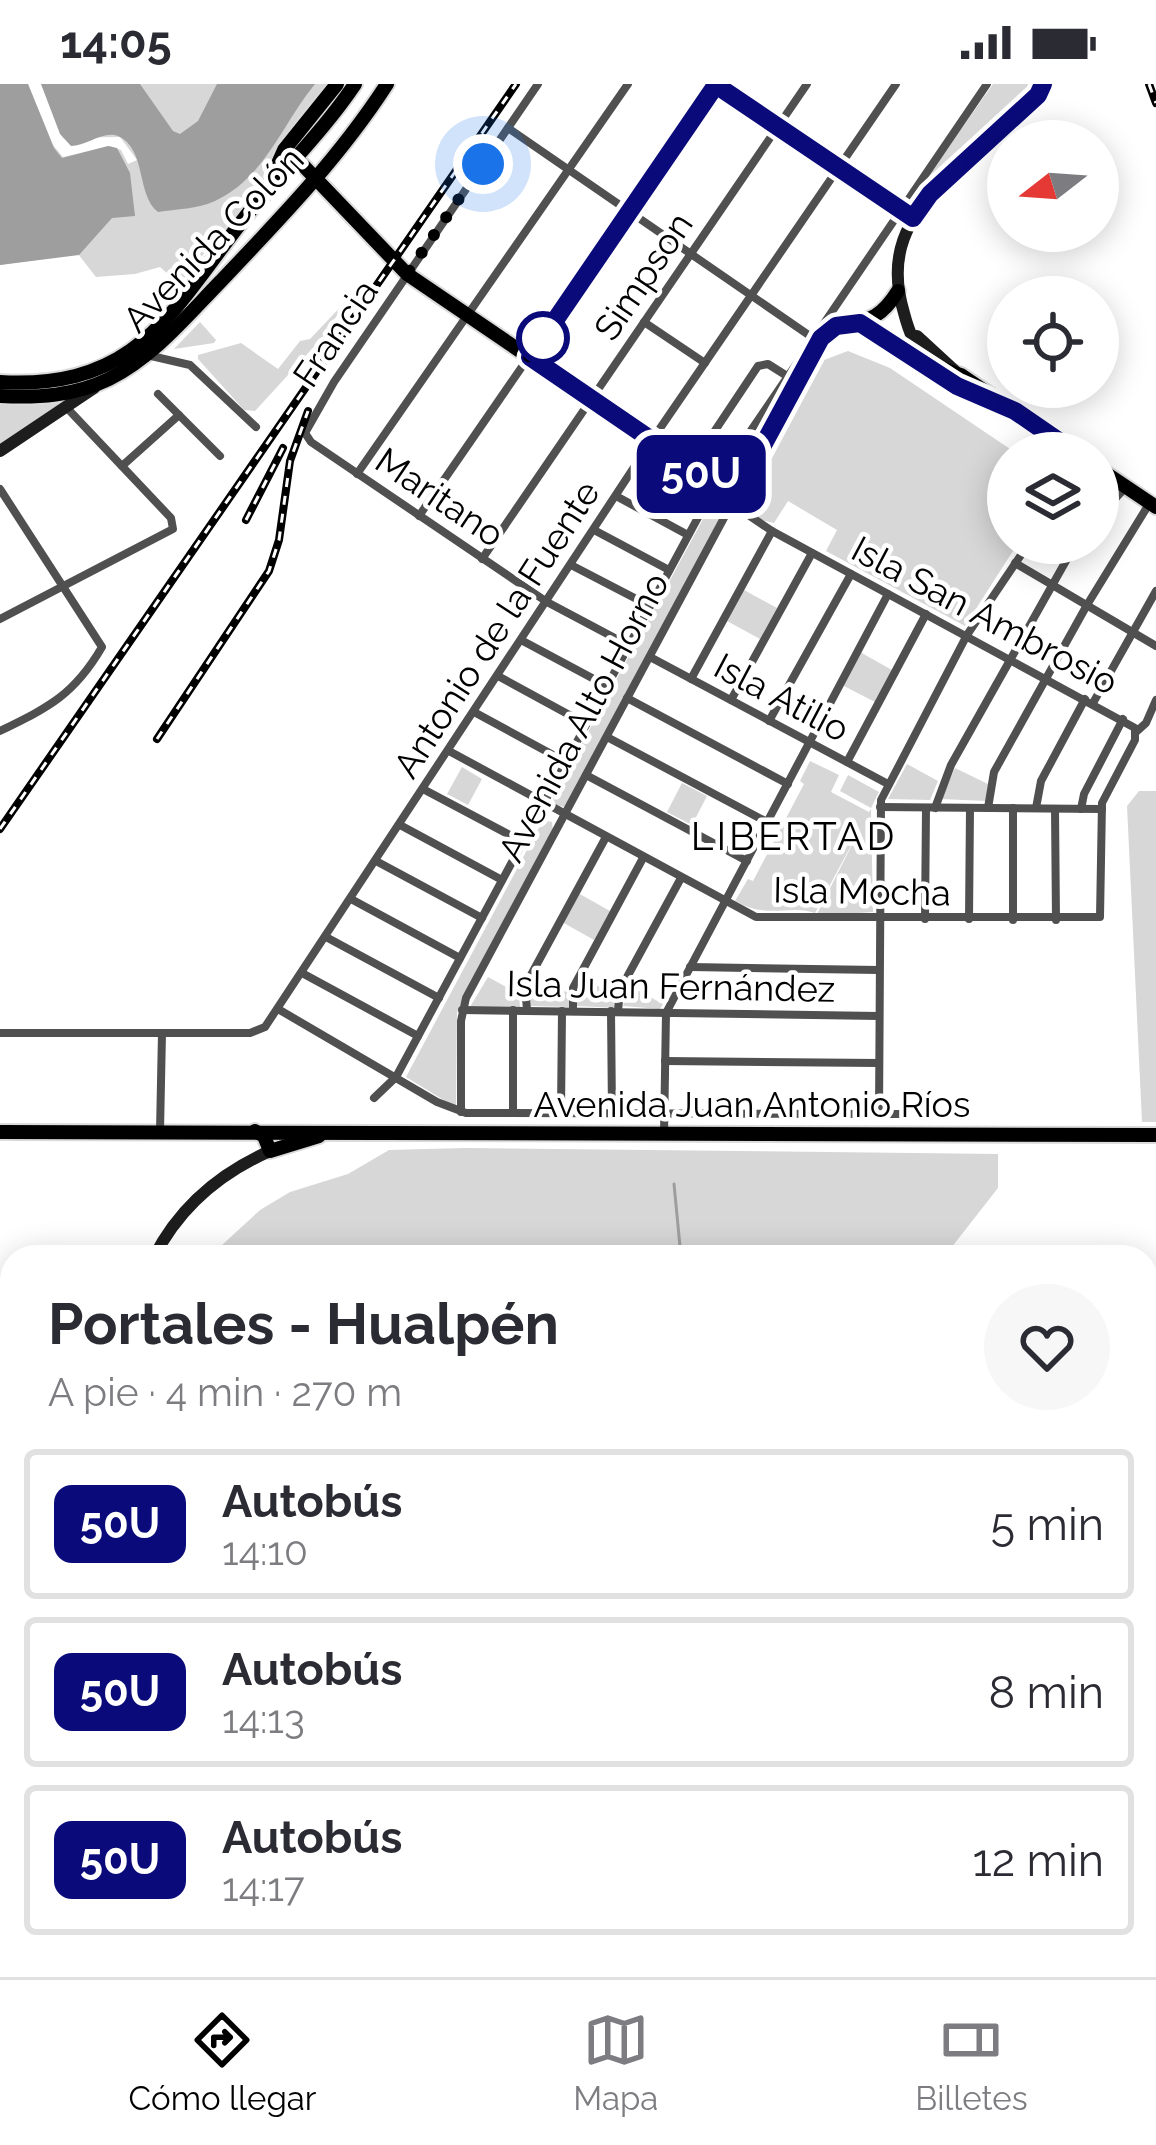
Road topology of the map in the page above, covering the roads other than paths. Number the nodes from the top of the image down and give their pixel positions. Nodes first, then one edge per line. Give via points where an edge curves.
1 (337, 84) edge
2 (356, 84) edge
3 (387, 84) edge
4 (538, 84) edge
5 (628, 84) edge
6 (716, 84) edge
7 (807, 84) edge
8 (896, 84) edge
9 (987, 84) edge
10 (1043, 88) edge
11 (778, 127) junction
12 (508, 128) junction
13 (296, 138) junction
14 (297, 159) junction
15 (839, 168) junction
16 (568, 170) junction
17 (314, 179) junction
18 (264, 195) junction
19 (899, 208) junction
20 (629, 212) junction
21 (913, 218) junction
22 (691, 254) junction
23 (407, 274) junction
24 (898, 291) junction
25 (751, 296) junction
26 (468, 315) junction
27 (904, 316) junction
28 (644, 322) junction
29 (860, 323) junction
30 (816, 340) junction
31 (158, 352) junction
32 (530, 357) junction
33 (922, 362) junction
34 (705, 363) junction
35 (787, 376) junction
36 (954, 377) junction
37 (110, 379) junction
38 (0, 382) edge
39 (158, 394) dead end
40 (0, 396) edge
41 (591, 399) junction
42 (66, 407) junction
43 (179, 415) junction
44 (256, 428) dead end
45 (1046, 432) edge
46 (306, 435) joint
47 (652, 440) junction
48 (0, 451) edge
49 (220, 456) dead end
50 (122, 466) junction
51 (691, 467) junction
52 (357, 474) junction
53 (1119, 482) edge
54 (716, 484) junction
55 (1126, 487) junction
56 (0, 489) edge
57 (1119, 494) edge
58 (616, 496) junction
59 (734, 500) junction
60 (4, 504) edge
61 (1153, 505) edge
62 (419, 516) junction
63 (594, 530) junction
64 (772, 531) junction
65 (688, 535) junction
66 (812, 553) junction
67 (482, 559) junction
68 (571, 564) junction
69 (1014, 564) edge
70 (1017, 564) edge
71 (1064, 564) edge
72 (669, 570) junction
73 (851, 574) junction
74 (1052, 584) junction
75 (66, 586) junction
76 (1156, 591) edge
77 (888, 594) junction
78 (547, 602) junction
79 (1087, 605) junction
80 (650, 606) junction
81 (926, 614) junction
82 (0, 619) edge
83 (1131, 631) junction
84 (967, 635) junction
85 (521, 640) junction
86 (628, 645) junction
87 (1156, 646) edge
88 (650, 657) junction
89 (1009, 658) junction
90 (498, 676) junction
91 (1047, 678) junction
92 (691, 679) junction
93 (607, 686) junction
94 (627, 698) junction
95 (731, 700) junction
96 (1089, 701) junction
97 (1156, 704) edge
98 (474, 712) junction
99 (1123, 719) junction
100 (770, 721) junction
101 (586, 724) junction
102 (0, 731) edge
103 (1136, 732) junction
104 (607, 737) junction
105 (810, 743) junction
106 (448, 751) junction
107 (566, 762) junction
108 (847, 762) junction
109 (586, 775) junction
110 (788, 784) junction
111 (888, 784) junction
112 (423, 789) junction
113 (544, 802) junction
114 (880, 807) junction
115 (931, 808) junction
116 (970, 808) junction
117 (988, 808) junction
118 (1013, 808) junction
119 (1036, 808) junction
120 (1055, 809) junction
121 (1081, 809) junction
122 (1102, 809) junction
123 (565, 815) junction
124 (767, 822) junction
125 (400, 825) junction
126 (606, 837) junction
127 (523, 842) junction
128 (643, 858) junction
129 (376, 861) junction
130 (747, 861) junction
131 (682, 878) junction
132 (502, 880) junction
133 (351, 899) junction
134 (725, 902) junction
135 (482, 918) junction
136 (880, 919) junction
137 (925, 919) junction
138 (969, 920) junction
139 (1013, 920) junction
140 (1056, 920) junction
141 (326, 937) junction
142 (460, 958) junction
143 (690, 967) junction
144 (879, 970) junction
145 (302, 973) junction
146 (439, 998) junction
147 (278, 1009) junction
148 (463, 1010) junction
149 (513, 1010) junction
150 (526, 1010) junction
151 (562, 1010) junction
152 (573, 1011) junction
153 (614, 1011) junction
154 (666, 1013) junction
155 (879, 1016) junction
156 (0, 1033) edge
157 (162, 1033) junction
158 (418, 1036) junction
159 (664, 1061) junction
160 (878, 1063) junction
161 (396, 1077) junction
162 (374, 1098) dead end
163 (461, 1112) junction
164 (513, 1113) junction
165 (560, 1113) junction
166 (611, 1113) junction
167 (664, 1113) junction
168 (879, 1114) junction
169 (905, 1114) dead end
170 (255, 1131) junction
171 (0, 1132) edge
172 (160, 1132) junction
173 (348, 1132) junction
174 (664, 1134) junction
175 (1156, 1135) edge
176 (270, 1150) junction
177 (162, 1245) edge

1 - 13 main road
2 - 14 main road, Avenida Colón
3 - 17 main road, Avenida Colón
4 - 12 street, Francia
5 - 16 street
6 - 11 street
6 - 20 street
7 - 11 street, Simpson
8 - 15 street, Antonio de la Fuente
9 - 19 street
10 - 21 main road
11 - 15 street
11 - 22 street, Simpson
12 - 16 street
12 - 23 street, Francia
13 - 14 main road
13 - 18 main road
14 - 17 main road
14 - 18 main road, Avenida Colón
15 - 19 street
15 - 25 street, Antonio de la Fuente
16 - 20 street
16 - 26 street
17 - 23 main road
17 - 31 main road, Avenida Colón
18 - 38 main road, Avenida Colón via 175,311 124,356 63,381
19 - 21 street
19 - 30 street
20 - 22 street
20 - 32 street
21 - 24 main road via 899,253
22 - 25 street
22 - 28 street, Simpson
23 - 26 main road
23 - 46 street, Francia
24 - 27 main road
24 - 29 main road
25 - 30 street
25 - 34 street, Antonio de la Fuente
26 - 32 main road
26 - 52 street
27 - 33 main road
27 - 36 main road
28 - 34 street
28 - 41 street, Simpson
29 - 30 main road
29 - 33 main road
30 - 35 street, Avenida Alto Horno
30 - 59 main road, Avenida Alto Horno
31 - 37 main road, Avenida Colón
31 - 44 street via 194,368
32 - 41 main road
32 - 62 street
33 - 36 main road
34 - 47 street, Antonio de la Fuente
35 - 51 street via 758,366
35 - 54 street, Avenida Alto Horno
36 - 45 main road
37 - 40 main road via 67,394
37 - 42 main road, Avenida Colón
39 - 43 street
41 - 47 main road
41 - 67 street, Simpson
42 - 48 main road, Avenida Colón
42 - 50 street
43 - 49 street
43 - 50 street
46 - 52 street, Maritano
47 - 51 main road
47 - 58 street, Antonio de la Fuente
50 - 75 street via 174,526
51 - 54 main road
52 - 62 street, Maritano
53 - 55 main road
54 - 59 main road
54 - 65 street, Avenida Alto Horno
55 - 57 street
55 - 61 main road
56 - 60 street
58 - 63 street, Antonio de la Fuente
58 - 65 street
59 - 64 street, Isla San Ambrosio
59 - 88 street, Avenida Alto Horno
60 - 75 street
61 - 79 street
62 - 67 street, Maritano
63 - 68 street, Antonio de la Fuente
63 - 72 street
64 - 66 street, Isla San Ambrosio
64 - 92 street
65 - 72 street, Avenida Alto Horno
66 - 73 street, Isla San Ambrosio
66 - 95 street
67 - 78 street, Maritano
68 - 78 street, Antonio de la Fuente
68 - 80 street
69 - 84 street
70 - 74 street
71 - 74 street
72 - 80 street, Avenida Alto Horno
73 - 77 street, Isla San Ambrosio
73 - 100 street
74 - 79 street
74 - 89 street
75 - 82 street
75 - 102 street via 102,647 63,698
76 - 83 street
77 - 81 street, Isla San Ambrosio
77 - 105 street
78 - 85 street, Antonio de la Fuente
78 - 86 street
79 - 83 street
79 - 91 street
80 - 86 street, Avenida Alto Horno
81 - 84 street, Isla San Ambrosio
81 - 108 street
83 - 87 street
83 - 96 street
84 - 89 street, Isla San Ambrosio
84 - 111 street
85 - 90 street, Antonio de la Fuente
85 - 93 street
86 - 93 street, Avenida Alto Horno
88 - 92 street, Isla Atilio
88 - 94 street, Avenida Alto Horno
89 - 91 street, Isla San Ambrosio
89 - 115 street
90 - 98 street, Antonio de la Fuente
90 - 101 street
91 - 96 street, Isla San Ambrosio
91 - 117 street via 994,772
92 - 95 street, Isla Atilio
93 - 101 street, Avenida Alto Horno
94 - 104 street, Avenida Alto Horno
94 - 110 street
95 - 100 street, Isla Atilio
96 - 99 street, Isla San Ambrosio
96 - 119 street via 1041,781
97 - 103 street
98 - 106 street, Antonio de la Fuente
98 - 107 street
99 - 103 street, Isla San Ambrosio
99 - 121 street
100 - 105 street, Isla Atilio
101 - 107 street, Avenida Alto Horno
103 - 122 street, Isla San Ambrosio
104 - 109 street, Avenida Alto Horno
104 - 124 street
105 - 108 street, Isla Atilio
105 - 110 street
106 - 112 street, Antonio de la Fuente
106 - 113 street, Isla Mocha
107 - 113 street, Avenida Alto Horno
108 - 111 street, Isla Atilio
109 - 123 street, Avenida Alto Horno
109 - 130 street
110 - 124 street
111 - 114 street
112 - 125 street, Antonio de la Fuente
112 - 127 street
113 - 123 street, Isla Mocha
113 - 127 street, Avenida Alto Horno
114 - 115 street
114 - 136 street
115 - 116 street
115 - 137 street
116 - 117 street
116 - 138 street
117 - 118 street
118 - 119 street
118 - 139 street
119 - 120 street
120 - 121 street
120 - 140 street
121 - 122 street
122 - 140 street, Isla Mocha via 1100,917
123 - 126 street, Isla Mocha
123 - 148 street, Avenida Alto Horno
124 - 130 street
125 - 129 street, Antonio de la Fuente
125 - 132 street
126 - 128 street, Isla Mocha
126 - 150 street via 526,984
127 - 132 street, Avenida Alto Horno
128 - 131 street, Isla Mocha
128 - 152 street via 573,988
129 - 133 street, Antonio de la Fuente
129 - 135 street
130 - 134 street
131 - 134 street, Isla Mocha
131 - 153 street
132 - 135 street, Avenida Alto Horno
133 - 141 street, Antonio de la Fuente
133 - 142 street, Isla Juan Fernández
134 - 136 street, Isla Mocha via 763,918
134 - 143 street
135 - 142 street, Avenida Alto Horno
136 - 137 street, Isla Mocha
136 - 144 street
137 - 138 street, Isla Mocha
138 - 139 street, Isla Mocha
139 - 140 street, Isla Mocha
141 - 145 street, Antonio de la Fuente
141 - 146 street
142 - 146 street, Avenida Alto Horno
143 - 144 street
143 - 154 street
144 - 155 street
145 - 147 street, Antonio de la Fuente
145 - 158 street
146 - 158 street, Avenida Alto Horno
147 - 157 street, Antonio de la Fuente via 250,1033
147 - 161 street
148 - 149 street, Isla Juan Fernández
148 - 163 street, Avenida Alto Horno
149 - 150 street, Isla Juan Fernández
149 - 164 street
150 - 151 street, Isla Juan Fernández
151 - 152 street, Isla Juan Fernández
151 - 165 street
152 - 153 street, Isla Juan Fernández
153 - 154 street, Isla Juan Fernández
153 - 166 street
154 - 155 street, Isla Juan Fernández
154 - 159 street
155 - 160 street
156 - 157 street
157 - 172 street
158 - 161 street, Avenida Alto Horno
159 - 160 street
159 - 167 street
160 - 168 street
161 - 162 street, Avenida Alto Horno
161 - 163 street
163 - 164 street
164 - 165 street
165 - 166 street
166 - 167 street
167 - 168 street
167 - 174 street
168 - 169 street
170 - 172 main road
170 - 173 main road
170 - 176 main road
171 - 172 main road
173 - 174 main road, Avenida Juan Antonio Ríos
173 - 176 main road
174 - 175 main road, Avenida Juan Antonio Ríos
176 - 177 main road via 200,1196

